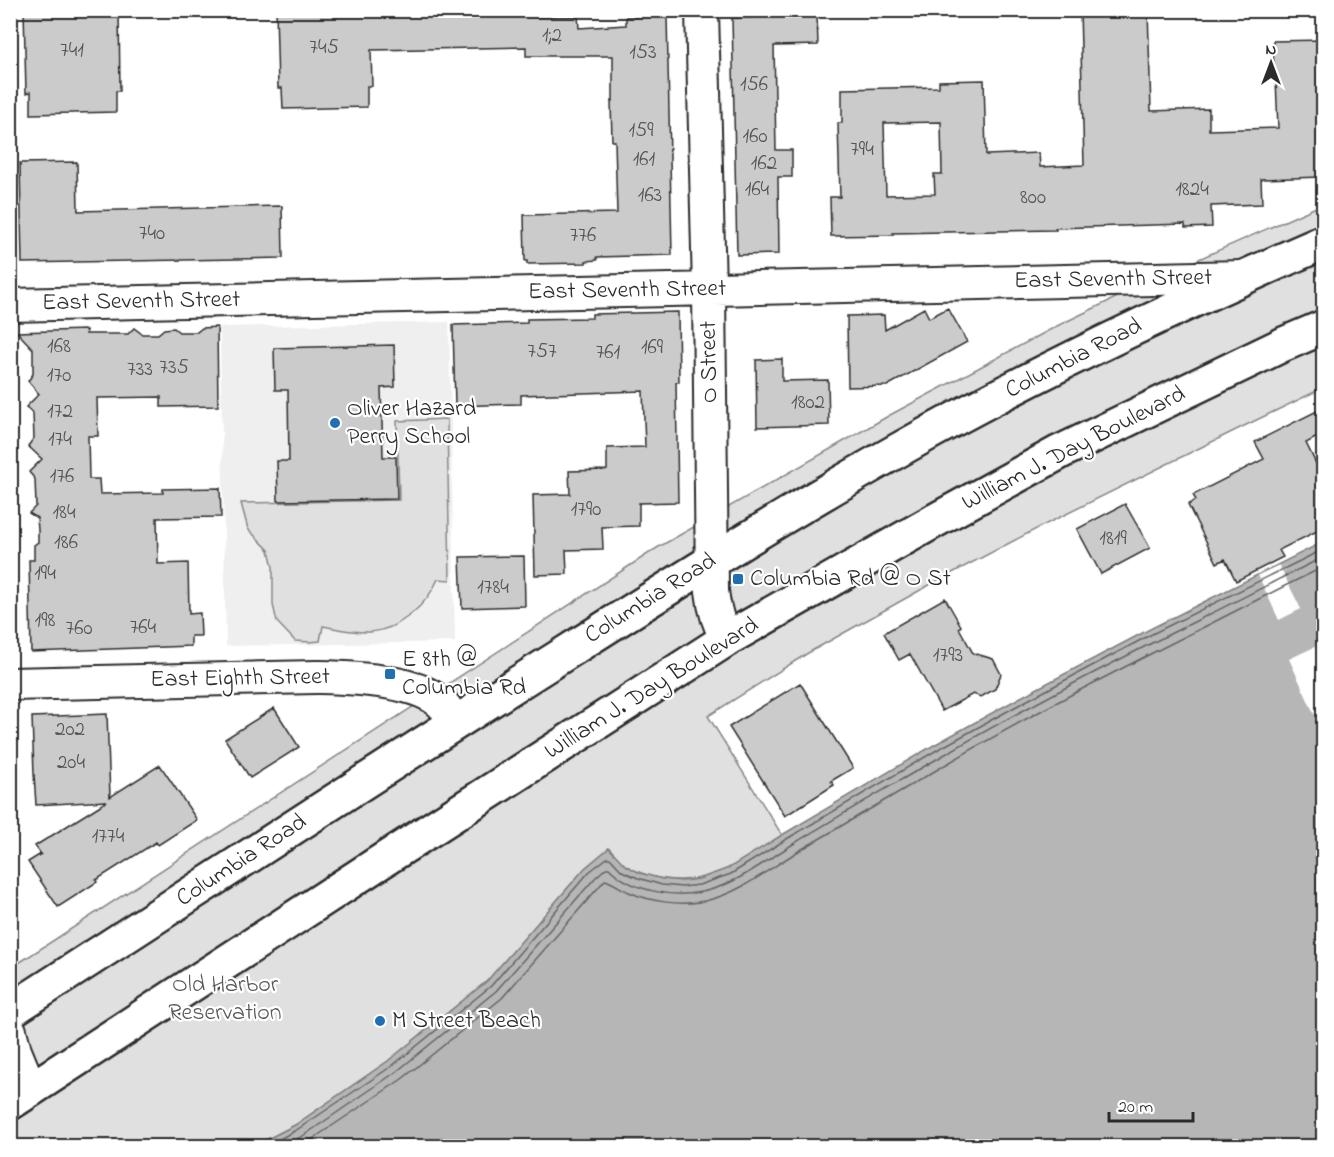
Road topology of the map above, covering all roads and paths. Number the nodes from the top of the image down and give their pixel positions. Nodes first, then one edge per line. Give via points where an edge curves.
1 (702, 10) edge
2 (1323, 242) edge
3 (1243, 277) junction
4 (709, 289) junction
5 (10, 305) edge
6 (1323, 327) edge
7 (711, 560) junction
8 (727, 639) junction
9 (10, 684) edge
10 (454, 723) junction
11 (10, 1011) edge
12 (10, 1031) edge
13 (21, 1097) edge

1 - 4 street, O Street
2 - 3 main road, Columbia Road
3 - 4 street, East Seventh Street
3 - 7 main road, Columbia Road via 1075,356 907,445
4 - 5 street, East Seventh Street
4 - 7 street, O Street
6 - 8 main road, William J. Day Boulevard via 1060,452
7 - 8 street, O Street via 714,604
7 - 10 main road, Columbia Road
8 - 13 main road, William J. Day Boulevard
9 - 10 street, East Eighth Street via 363,679 424,693 445,708
10 - 11 main road, Columbia Road
12 - 13 street

